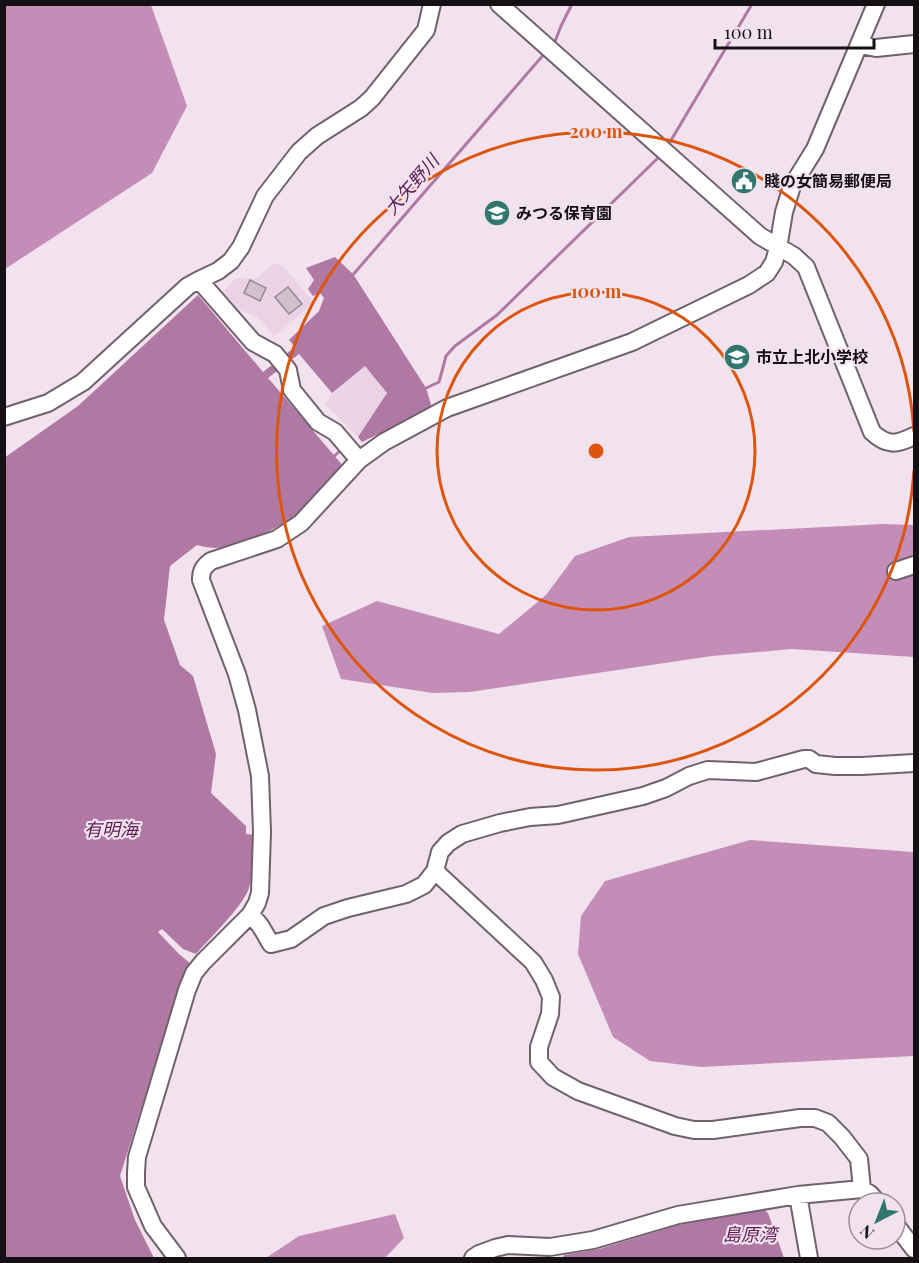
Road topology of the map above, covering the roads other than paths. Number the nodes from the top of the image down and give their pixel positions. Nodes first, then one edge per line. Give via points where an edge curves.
1 (432, 4) edge
2 (499, 4) edge
3 (876, 4) edge
4 (915, 44) edge
5 (860, 45) junction
6 (778, 248) junction
7 (199, 279) junction
8 (4, 417) edge
9 (915, 436) edge
10 (359, 460) junction
11 (915, 565) edge
12 (896, 570) dead end
13 (915, 763) edge
14 (435, 871) junction
15 (250, 915) junction
16 (862, 1189) junction
17 (865, 1191) edge
18 (798, 1195) junction
19 (177, 1258) edge
20 (473, 1258) edge
21 (809, 1258) edge

1 - 7 street via 426,30 372,98 299,152 265,196 231,261 218,272
2 - 6 street
3 - 5 street
4 - 5 street via 876,48
5 - 6 street via 815,149 792,186
6 - 9 street via 806,267 872,432 889,443
6 - 10 street via 767,273 749,285 632,342 447,408
7 - 8 street via 83,382 48,403
7 - 10 street via 253,342 275,354 288,370 292,390 318,422 335,432
10 - 15 street via 301,523 277,538 211,561 202,570 201,580 240,683 260,776 260,893
11 - 12 street
13 - 14 street via 835,766 804,759 756,772 708,770 643,796 462,834 440,852
14 - 15 street via 424,885 406,894 324,916 291,939 273,944
14 - 16 street via 532,962 544,980 550,1014 539,1047 539,1062 553,1077 578,1091 694,1130 815,1118 828,1123 859,1159
15 - 19 street via 194,974 137,1157 136,1187 153,1226
16 - 17 street
16 - 18 street
18 - 20 street via 678,1215 593,1240 550,1247 508,1245
18 - 21 street

